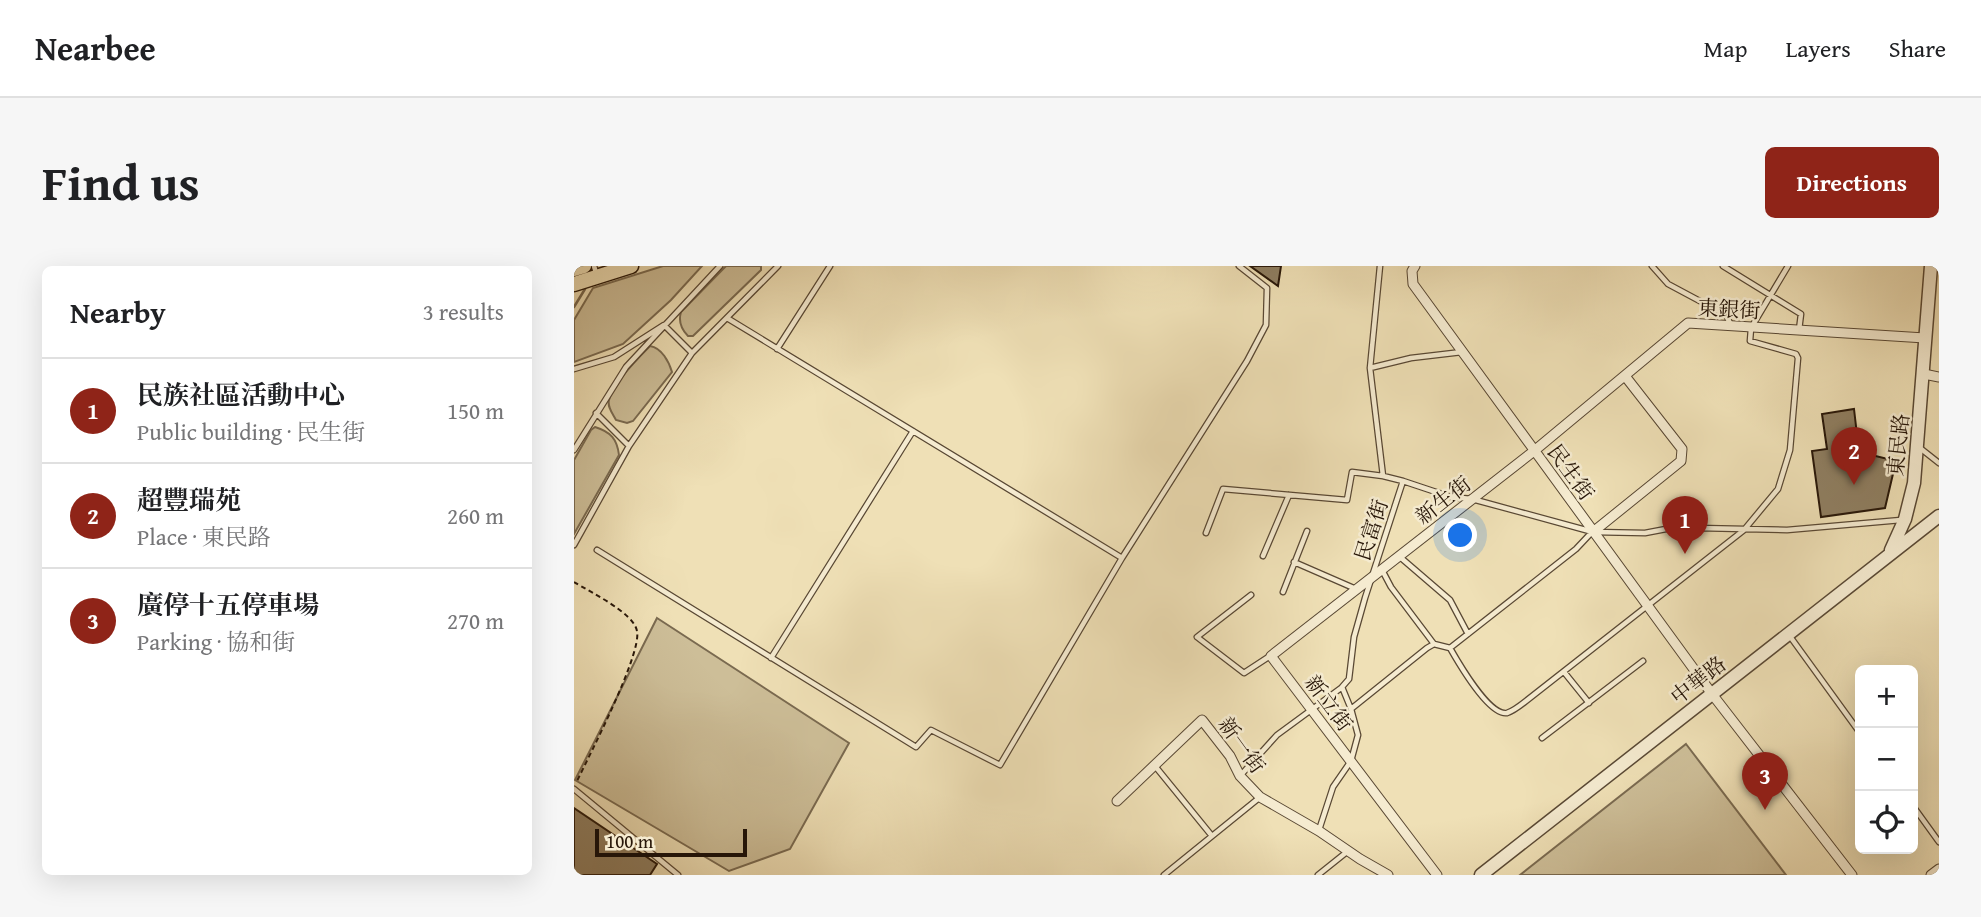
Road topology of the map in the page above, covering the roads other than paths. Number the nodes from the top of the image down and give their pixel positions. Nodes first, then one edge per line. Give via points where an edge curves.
1 (584, 266) edge
2 (631, 266) edge
3 (720, 266) edge
4 (778, 266) edge
5 (830, 266) edge
6 (1239, 266) edge
7 (1380, 266) edge
8 (1415, 266) edge
9 (1652, 266) edge
10 (1723, 266) edge
11 (1788, 266) edge
12 (1931, 266) edge
13 (574, 269) edge
14 (596, 271) edge
15 (574, 284) edge
16 (1770, 294) junction
17 (727, 318) junction
18 (664, 325) junction
19 (1731, 326) junction
20 (1751, 328) junction
21 (1799, 331) junction
22 (1925, 338) junction
23 (776, 349) junction
24 (1462, 352) junction
25 (692, 353) junction
26 (1370, 368) junction
27 (574, 369) edge
28 (1924, 374) junction
29 (1625, 376) junction
30 (1939, 377) edge
31 (596, 413) junction
32 (913, 431) junction
33 (629, 446) junction
34 (1918, 446) junction
35 (574, 450) edge
36 (1534, 451) junction
37 (1939, 463) edge
38 (1383, 476) junction
39 (1403, 481) junction
40 (1289, 495) junction
41 (1472, 499) junction
42 (1939, 516) edge
43 (1905, 519) junction
44 (1744, 530) junction
45 (1307, 531) dead end
46 (1593, 532) junction
47 (1206, 533) dead end
48 (574, 545) edge
49 (597, 550) dead end
50 (1263, 556) dead end
51 (1399, 557) junction
52 (1887, 557) junction
53 (1122, 558) junction
54 (1294, 562) junction
55 (1380, 566) junction
56 (1373, 576) junction
57 (1356, 589) junction
58 (1283, 592) dead end
59 (1251, 595) dead end
60 (1648, 605) junction
61 (1468, 634) junction
62 (1787, 634) junction
63 (1434, 644) junction
64 (1450, 648) junction
65 (1270, 656) junction
66 (771, 658) junction
67 (1643, 661) dead end
68 (1564, 672) junction
69 (1342, 687) junction
70 (1712, 694) junction
71 (1589, 703) junction
72 (1351, 709) junction
73 (1312, 710) junction
74 (1856, 728) edge
75 (1542, 738) dead end
76 (1351, 761) junction
77 (1154, 766) junction
78 (1240, 776) junction
79 (574, 787) edge
80 (1260, 797) junction
81 (1117, 801) dead end
82 (1918, 813) edge
83 (1319, 831) junction
84 (1212, 836) junction
85 (1939, 842) edge
86 (1348, 850) junction
87 (1939, 869) edge
88 (677, 875) edge
89 (1164, 875) edge
90 (1318, 875) edge
91 (1388, 875) edge
92 (1437, 875) edge
93 (1481, 875) edge
94 (1852, 875) edge
95 (1931, 875) edge

1 - 13 main road
2 - 14 main road
3 - 18 lane
4 - 17 lane
5 - 23 lane
6 - 53 lane via 1267,288 1266,325
7 - 26 lane
8 - 24 street, 民生街 via 1413,284
9 - 19 lane via 1668,284 1726,315
10 - 16 lane
11 - 16 lane
12 - 22 street, 東民路
14 - 15 main road
16 - 20 lane
16 - 21 lane via 1801,314
17 - 23 lane
17 - 25 lane
18 - 25 lane
18 - 27 lane via 614,356
18 - 31 lane via 626,366
19 - 20 street, 東銀街
19 - 29 street, 東銀街 via 1688,323
20 - 21 street, 東銀街
20 - 44 lane via 1750,341 1796,354 1799,364 1786,470 1778,489
21 - 22 street, 東銀街
22 - 28 street, 東民路
23 - 32 lane
24 - 26 lane
24 - 36 street, 民生街
25 - 33 lane
26 - 38 lane
28 - 30 street
28 - 34 street, 東民路
29 - 36 street, 東銀街
29 - 46 street via 1682,449 1681,461
31 - 33 lane
31 - 35 lane
32 - 53 lane
32 - 66 lane
33 - 48 lane
34 - 37 lane
34 - 43 street, 東民路
36 - 41 street, 新生街
36 - 46 street, 民生街
38 - 39 lane
38 - 40 lane via 1352,472 1347,500
39 - 41 lane, 民富街
39 - 55 lane, 民富街
40 - 47 lane via 1223,489
40 - 50 lane
41 - 46 lane, 民富街
41 - 51 street, 新生街
42 - 52 street, 中華路
43 - 44 lane, 民富街
43 - 52 street, 東民路
44 - 46 lane, 民富街
44 - 60 lane
45 - 54 lane
46 - 60 street, 民生街
46 - 61 lane
49 - 66 lane
51 - 55 street, 新生街
51 - 61 lane via 1450,600
52 - 62 street, 中華路
53 - 66 lane via 1000,765 931,730 916,747
54 - 57 lane
54 - 58 lane
55 - 56 street, 新生街
55 - 63 lane
56 - 57 street
56 - 69 lane, 民富街 via 1354,637 1349,679
57 - 65 street
59 - 65 lane via 1197,637 1244,673
60 - 68 lane
60 - 70 street, 民生街
61 - 64 lane
62 - 70 street, 中華路
62 - 74 lane
63 - 64 lane
63 - 72 lane
64 - 68 lane via 1474,688 1497,712 1507,713
65 - 73 street, 新立街
67 - 71 lane
68 - 71 lane
69 - 72 lane
69 - 73 lane
70 - 93 street, 中華路
70 - 94 street, 民生街
71 - 75 lane
72 - 76 lane via 1358,735
73 - 76 street, 新立街
73 - 78 lane via 1277,735
76 - 83 lane via 1333,787
76 - 92 street, 新立街
77 - 78 street, 新一街 via 1202,720
77 - 81 street, 新一街
77 - 84 lane
78 - 80 street, 新一街
79 - 88 lane
80 - 83 street, 新一街
80 - 84 lane
82 - 85 lane
83 - 86 street, 新一街
84 - 89 lane
86 - 90 lane
86 - 91 street, 新一街
87 - 95 street

